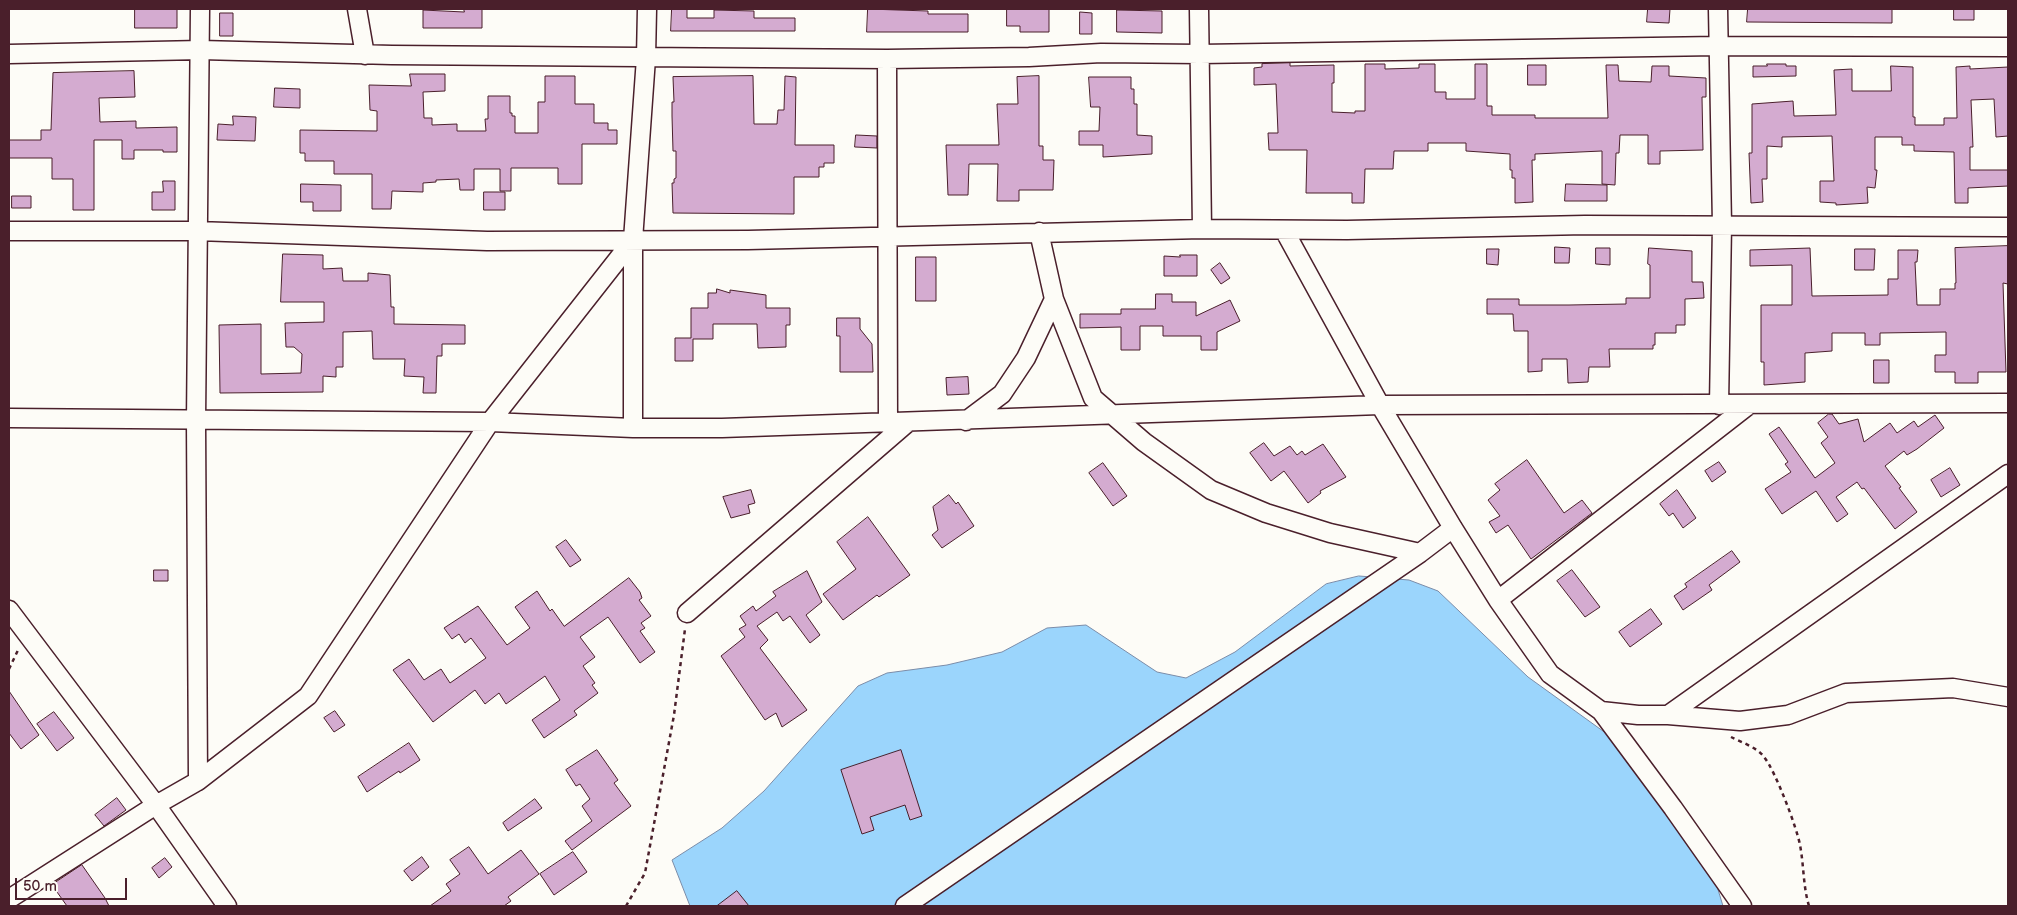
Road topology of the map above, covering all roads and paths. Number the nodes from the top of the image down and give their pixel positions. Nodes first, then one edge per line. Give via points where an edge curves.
1 (200, 9) edge
2 (357, 9) edge
3 (647, 9) edge
4 (1199, 9) edge
5 (1718, 9) edge
6 (1717, 46) junction
7 (2008, 47) edge
8 (201, 50) junction
9 (9, 54) edge
10 (365, 54) junction
11 (1200, 54) junction
12 (646, 58) junction
13 (887, 59) junction
14 (1722, 225) junction
15 (2008, 227) edge
16 (1202, 229) junction
17 (9, 230) edge
18 (1284, 230) junction
19 (197, 231) junction
20 (1039, 232) junction
21 (887, 236) junction
22 (634, 240) junction
23 (1054, 298) junction
24 (2008, 403) edge
25 (1750, 404) junction
26 (1380, 405) junction
27 (1719, 405) junction
28 (1113, 415) junction
29 (9, 418) edge
30 (966, 420) junction
31 (196, 421) junction
32 (490, 422) junction
33 (907, 423) junction
34 (888, 424) junction
35 (634, 428) junction
36 (2008, 474) edge
37 (1453, 528) junction
38 (1420, 553) junction
39 (1498, 600) junction
40 (9, 610) edge
41 (687, 613) joint
42 (26, 633) junction
43 (9, 669) edge
44 (2008, 697) edge
45 (1601, 711) junction
46 (1668, 715) junction
47 (1726, 735) dead end
48 (198, 781) junction
49 (156, 805) junction
50 (9, 899) edge
51 (227, 906) edge
52 (626, 906) edge
53 (906, 906) edge
54 (1742, 906) edge
55 (1809, 906) edge

1 - 8 street
2 - 10 street
3 - 12 street
4 - 11 street
5 - 6 street
6 - 7 street
6 - 11 street
6 - 14 street
8 - 9 street
8 - 10 street
8 - 19 street
10 - 12 street
11 - 13 street via 1101,53
11 - 16 street
12 - 13 street
12 - 22 street
13 - 21 street
14 - 15 street
14 - 18 street
14 - 27 street
16 - 18 street
16 - 20 street
17 - 19 street
18 - 26 street
19 - 22 street via 487,241
19 - 31 street
20 - 21 street
20 - 23 street
21 - 22 street
21 - 34 street
22 - 32 street
22 - 35 street
23 - 28 street via 1093,398
23 - 30 street via 1026,358 1002,394
24 - 25 street
25 - 27 street
25 - 39 street
26 - 27 street
26 - 28 street
26 - 37 street
28 - 30 street
28 - 38 street via 1144,442 1212,490 1266,513 1330,534
29 - 31 street
30 - 33 street
31 - 32 street
31 - 48 street
32 - 35 street
32 - 48 street via 308,696
33 - 34 street
33 - 41 street
34 - 35 street
36 - 46 street
37 - 38 street
37 - 39 street
38 - 53 street
39 - 45 street via 1550,674
40 - 42 street
41 - 52 path via 674,715 645,873
42 - 43 path
42 - 49 street
44 - 46 street via 1953,688 1846,693 1788,715 1740,721
45 - 46 street
45 - 54 street
47 - 55 path via 1764,756 1774,776 1800,844
48 - 49 street
49 - 50 street
49 - 51 street

